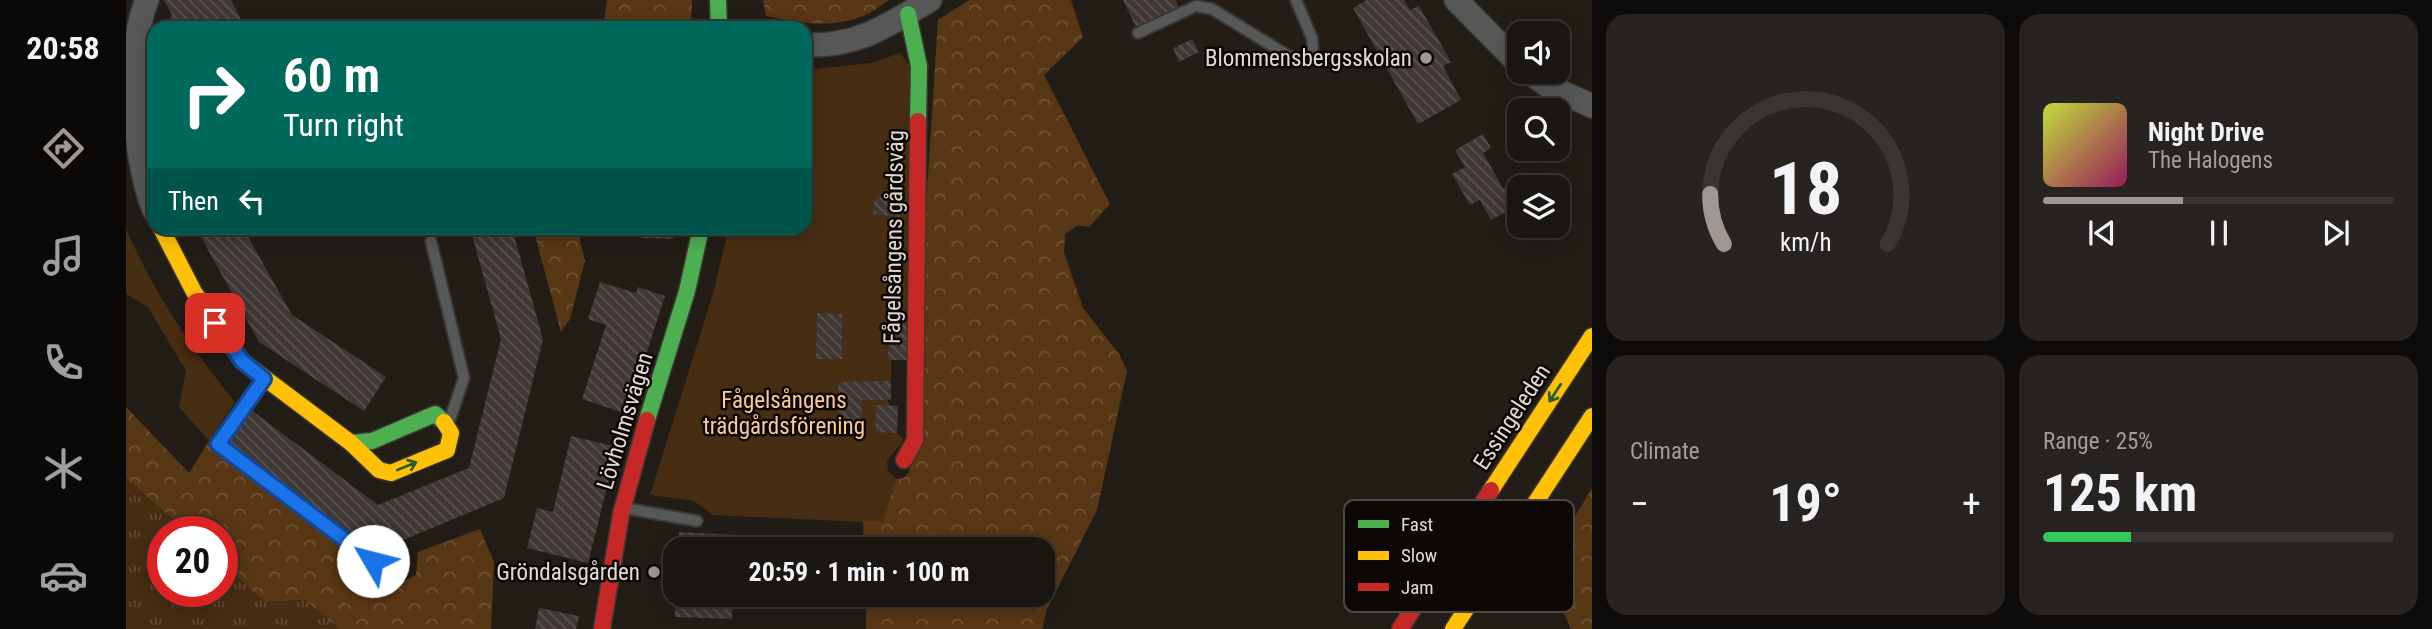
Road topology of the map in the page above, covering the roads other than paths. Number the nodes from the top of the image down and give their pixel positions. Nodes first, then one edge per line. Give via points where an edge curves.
1 (147, 0) edge
2 (718, 0) edge
3 (930, 0) edge
4 (1296, 0) edge
5 (1456, 0) edge
6 (908, 14) junction
7 (719, 21) edge
8 (1138, 33) dead end
9 (812, 45) edge
10 (1507, 52) edge
11 (1545, 84) edge
12 (1592, 106) edge
13 (147, 191) edge
14 (165, 235) edge
15 (699, 235) edge
16 (431, 241) dead end
17 (1592, 336) edge
18 (264, 379) junction
19 (1592, 416) edge
20 (448, 424) junction
21 (351, 443) junction
22 (904, 460) dead end
23 (1485, 500) edge
24 (1537, 500) edge
25 (622, 508) junction
26 (697, 521) dead end
27 (397, 552) dead end
28 (1411, 612) edge
29 (1464, 612) edge
30 (602, 629) edge
31 (1400, 629) edge
32 (1453, 629) edge

1 - 13 street via 133,39 130,71 137,149
2 - 7 main road
3 - 6 street
4 - 8 lane via 1312,38 1313,53 1303,60 1292,58 1212,9 1196,6
5 - 10 street
6 - 9 street via 847,43
6 - 22 main road, Fågelsångens gårdsväg via 919,66 915,440
11 - 12 street
14 - 18 main road via 225,339
15 - 25 main road, Lövholmsvägen via 685,302
16 - 20 lane via 464,378
17 -> 23 main road, Essingeleden
18 - 21 main road
18 - 27 lane via 218,444 373,561
19 - 24 main road
20 - 21 main road via 435,414 372,441
21 -> 20 main road via 379,470 391,473 447,450 452,438
25 - 26 lane
25 - 30 main road, Lövholmsvägen
28 -> 31 main road, Essingeleden
29 - 32 main road

